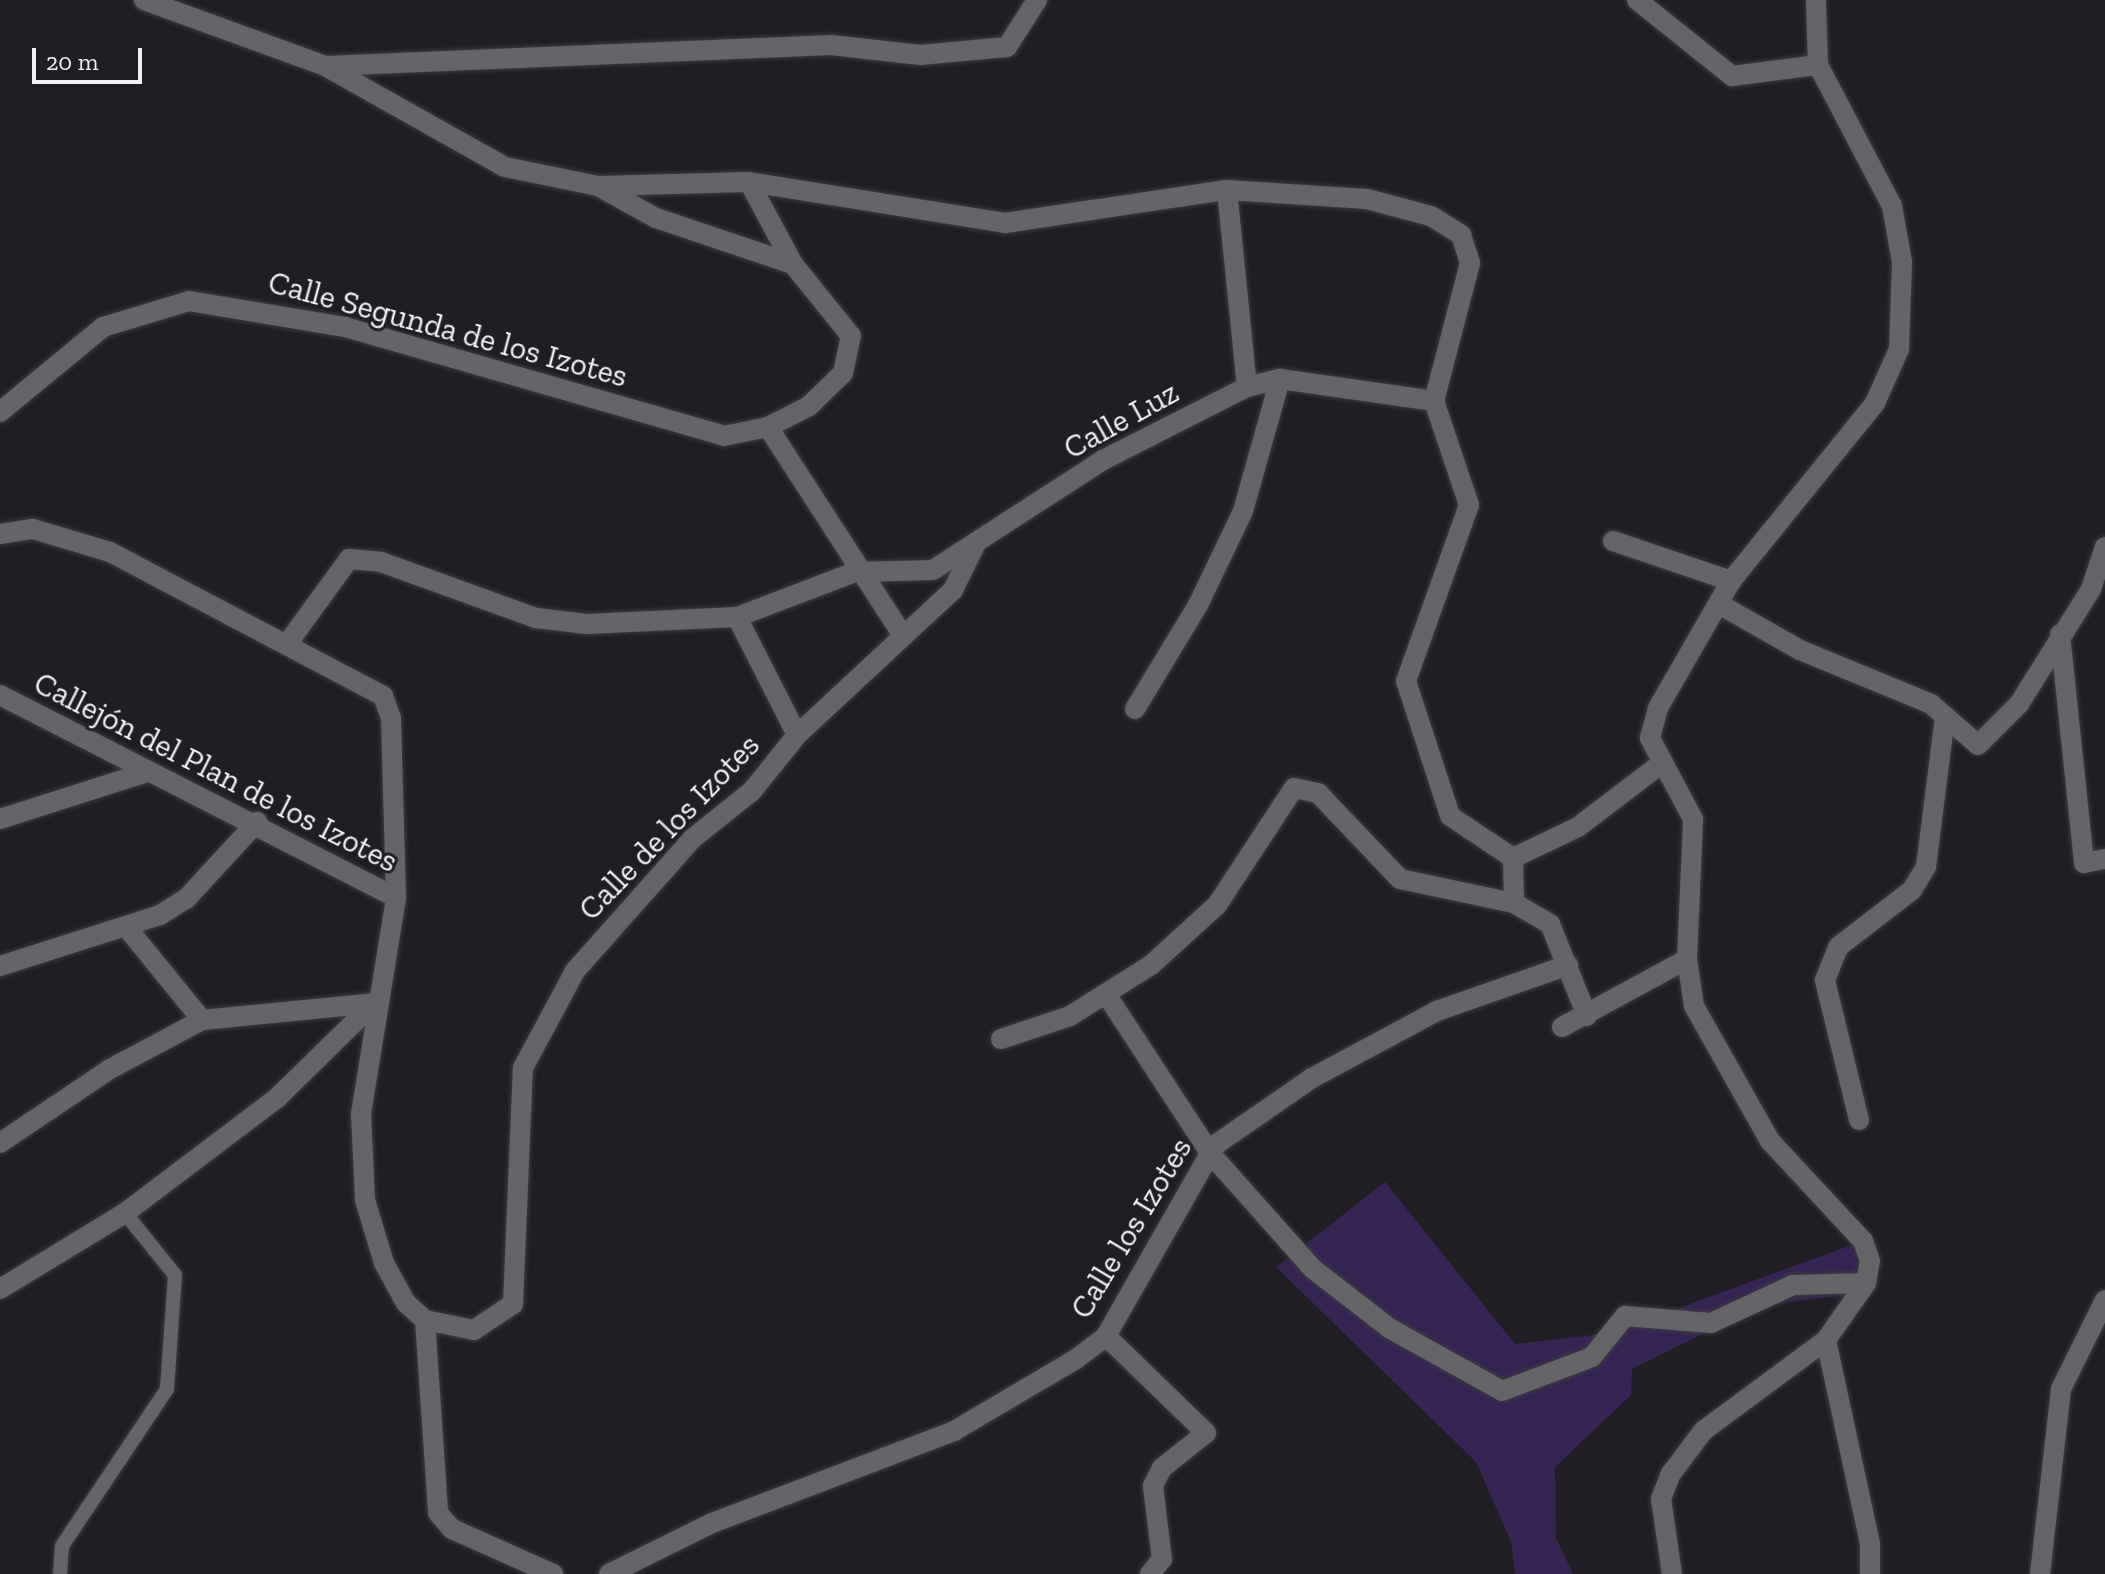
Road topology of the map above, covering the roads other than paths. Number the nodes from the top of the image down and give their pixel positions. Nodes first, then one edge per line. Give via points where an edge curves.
1 (144, 0) edge
2 (1037, 0) edge
3 (1637, 0) edge
4 (1816, 0) edge
5 (1818, 65) junction
6 (325, 66) junction
7 (749, 182) junction
8 (598, 186) junction
9 (1227, 190) junction
10 (793, 264) junction
11 (1280, 379) junction
12 (1247, 387) junction
13 (1434, 401) junction
14 (0, 412) edge
15 (768, 427) junction
16 (0, 534) edge
17 (1613, 541) dead end
18 (976, 543) junction
19 (2105, 547) edge
20 (855, 572) junction
21 (1731, 581) junction
22 (1719, 604) junction
23 (737, 617) junction
24 (2060, 634) junction
25 (903, 636) junction
26 (290, 640) junction
27 (0, 695) edge
28 (1135, 709) dead end
29 (1945, 716) junction
30 (797, 735) junction
31 (1662, 763) junction
32 (150, 771) junction
33 (0, 819) edge
34 (257, 822) junction
35 (1513, 858) junction
36 (2105, 859) edge
37 (396, 898) junction
38 (1514, 903) junction
39 (128, 929) junction
40 (1687, 959) junction
41 (1568, 965) junction
42 (0, 966) edge
43 (1106, 994) junction
44 (374, 1003) junction
45 (1587, 1016) junction
46 (202, 1020) junction
47 (1562, 1027) dead end
48 (1001, 1039) dead end
49 (1859, 1120) dead end
50 (0, 1143) edge
51 (1210, 1153) junction
52 (125, 1213) junction
53 (1866, 1283) junction
54 (0, 1289) edge
55 (2105, 1300) edge
56 (425, 1320) junction
57 (1106, 1336) junction
58 (1826, 1340) junction
59 (60, 1574) edge
60 (553, 1574) edge
61 (609, 1574) edge
62 (1150, 1574) edge
63 (1672, 1574) edge
64 (1870, 1574) edge
65 (2040, 1574) edge

1 - 6 street
2 - 6 street via 1007,47 920,55 831,45
3 - 5 street via 1732,76
4 - 5 street
5 - 21 street via 1892,206 1902,262 1899,349 1875,403
6 - 8 street via 505,167
7 - 8 street
7 - 9 street via 1005,223
7 - 10 street, Calle Segunda de los Izotes
8 - 10 street via 656,218
9 - 12 street
9 - 13 street via 1367,199 1431,216 1461,235 1470,263
10 - 15 street, Calle Segunda de los Izotes via 851,336 851,354 843,373 809,406
11 - 12 street, Calle Luz
11 - 13 street, Calle Luz
11 - 28 street via 1243,511 1198,605
12 - 18 street, Calle Luz via 1103,460
13 - 35 street via 1469,505 1406,681 1450,816
14 - 15 street, Calle Segunda de los Izotes via 103,327 189,301 345,327 724,436
15 - 20 street
16 - 26 street via 33,529 110,552
17 - 21 street
18 - 20 street, Calle Luz via 933,570
18 - 25 street, Calle de los Izotes via 953,590
19 - 24 street via 2091,589
20 - 23 street
20 - 25 street
21 - 22 street
22 - 29 street
22 - 31 street via 1658,708 1650,738
23 - 26 street via 587,624 536,618 365,558 349,559
23 - 30 street
24 - 29 street via 1989,741 1966,740
24 - 36 street via 2084,863
25 - 30 street, Calle de los Izotes
26 - 37 street via 383,696 391,718
27 - 32 street, Callejón del Plan de los Izotes
29 - 49 street via 1926,867 1912,890 1838,947 1825,980
30 - 56 street, Calle de los Izotes via 752,791 645,886 575,971 523,1068 513,1304 474,1330
31 - 35 street via 1578,827
31 - 40 street via 1689,802 1697,844
32 - 33 street
32 - 34 street, Callejón del Plan de los Izotes
34 - 37 street, Callejón del Plan de los Izotes
34 - 39 street via 186,899
35 - 38 street
37 - 44 street, Callejón del Plan de los Izotes
38 - 41 street via 1550,924
38 - 43 street via 1400,879 1318,793 1294,788 1217,905 1151,965
39 - 42 street
39 - 46 street
40 - 45 street
40 - 53 street via 1694,1006 1754,1118 1811,1193 1863,1241
41 - 45 street
41 - 51 street, Calle los Izotes via 1437,1011 1312,1078
43 - 48 street via 1070,1016
43 - 51 street
44 - 46 street
44 - 52 street via 277,1098
44 - 56 street, Callejón del Plan de los Izotes via 361,1114 365,1200 384,1263
45 - 47 street
46 - 50 street via 110,1069
51 - 53 street via 1313,1269 1389,1328 1502,1391 1592,1357 1625,1316 1711,1323 1793,1285
51 - 57 street, Calle los Izotes
52 - 54 street
52 - 59 lane via 175,1275 167,1389 62,1546
53 - 58 street
55 - 65 street via 2061,1389
56 - 60 street via 438,1513 452,1529
57 - 61 street, Calle los Izotes via 954,1431 712,1523
57 - 62 street via 1206,1433 1162,1468 1153,1486 1162,1559
58 - 63 street via 1703,1431 1670,1475 1661,1499
58 - 64 street via 1870,1544

